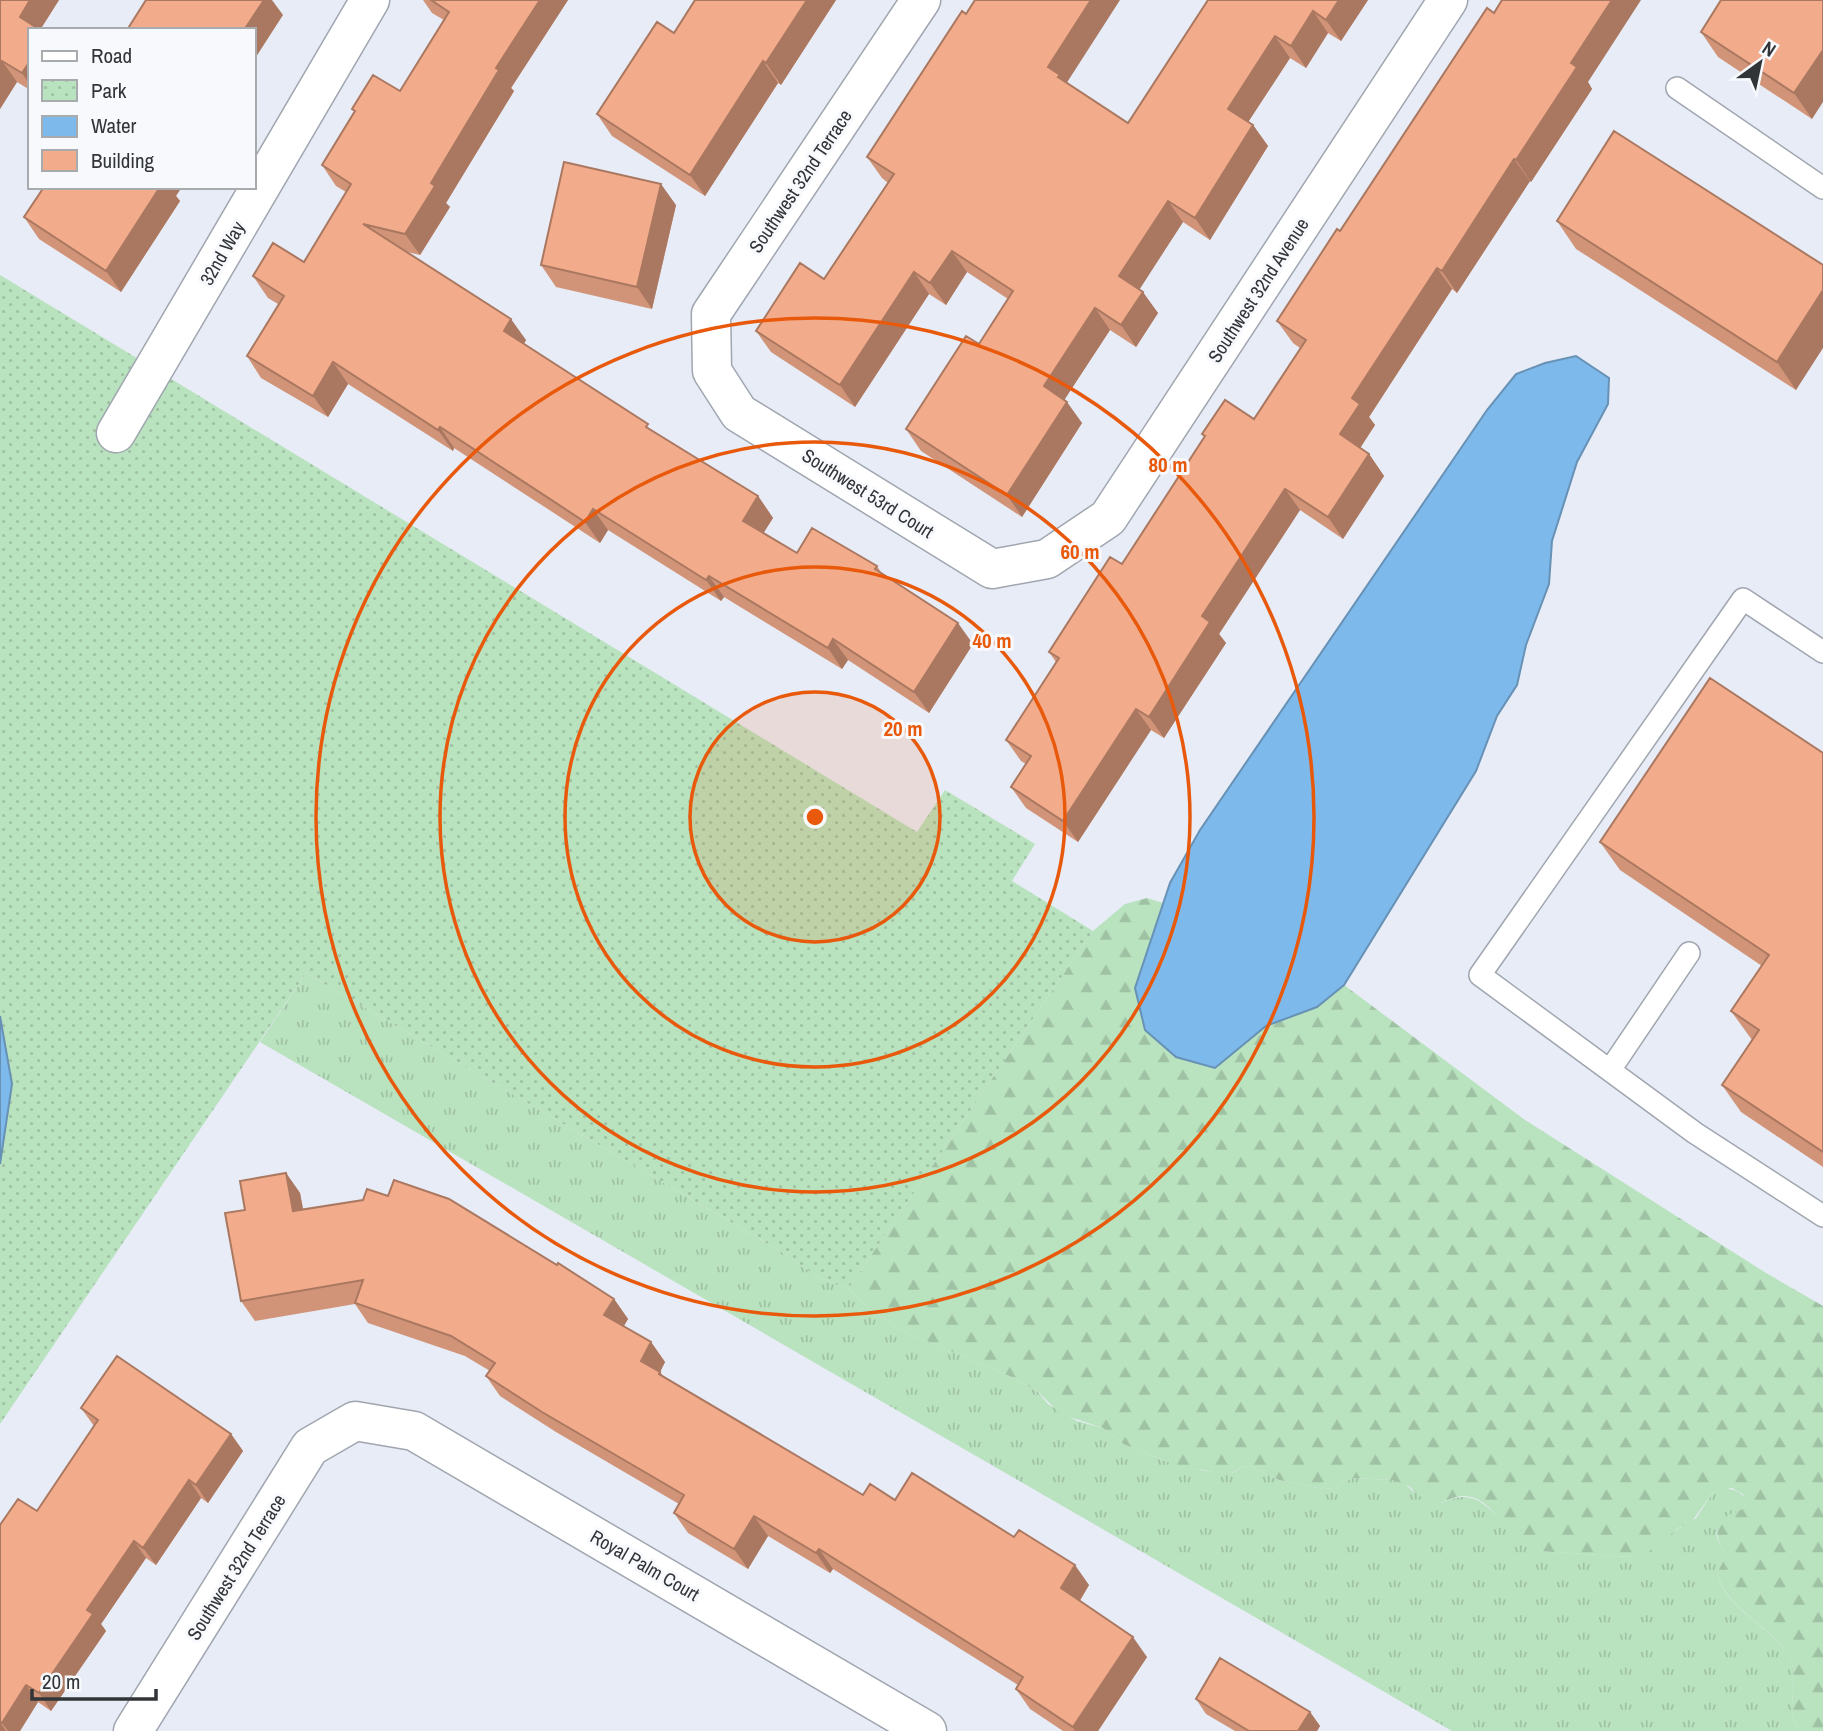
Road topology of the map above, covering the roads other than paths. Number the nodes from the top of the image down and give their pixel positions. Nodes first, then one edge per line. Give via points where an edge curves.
1 (370, 0) edge
2 (922, 0) edge
3 (1448, 0) edge
4 (1677, 88) dead end
5 (1823, 188) edge
6 (712, 371) joint
7 (116, 433) dead end
8 (1047, 559) joint
9 (1823, 652) edge
10 (1689, 953) dead end
11 (1610, 1070) junction
12 (1823, 1216) edge
13 (355, 1421) joint
14 (137, 1730) edge
15 (928, 1731) edge

1 - 7 street, 32nd Way
2 - 6 street, Southwest 32nd Terrace via 711,314
3 - 8 street, Southwest 32nd Avenue via 1108,518
4 - 5 lane
6 - 8 street, Southwest 53rd Court via 739,413 992,569
9 - 11 lane via 1743,599 1480,975
10 - 11 lane
11 - 12 lane via 1695,1133
13 - 14 street, Southwest 32nd Terrace via 310,1447
13 - 15 street, Royal Palm Court via 414,1431

